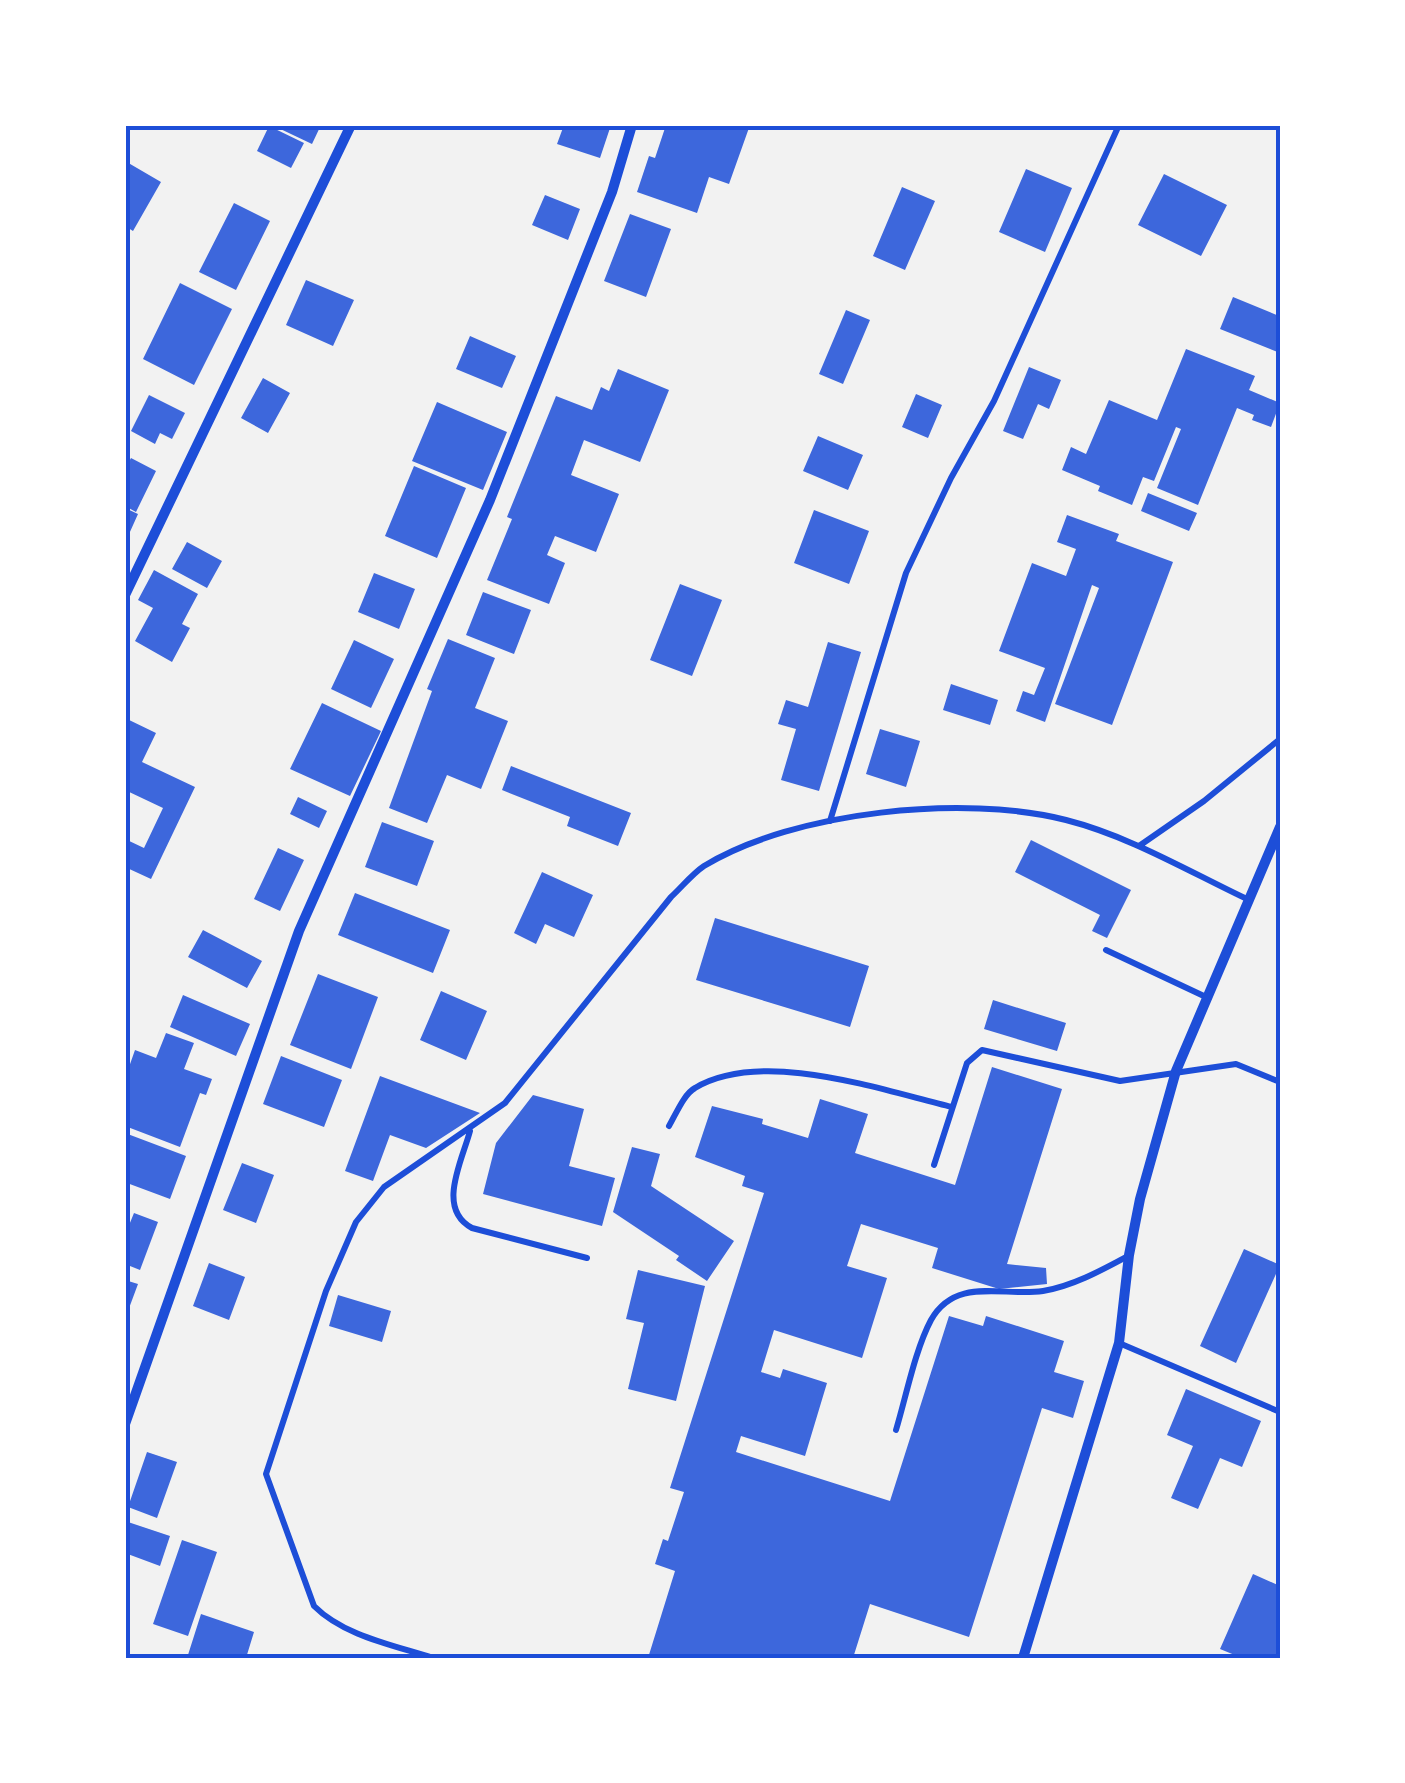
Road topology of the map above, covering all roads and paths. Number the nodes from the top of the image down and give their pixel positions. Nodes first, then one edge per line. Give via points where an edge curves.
1 (351, 125) edge
2 (632, 125) edge
3 (1119, 125) edge
4 (125, 595) edge
5 (1280, 739) edge
6 (830, 821) junction
7 (1280, 827) edge
8 (1139, 846) junction
9 (1246, 899) junction
10 (1106, 950) dead end
11 (1206, 997) junction
12 (1176, 1070) junction
13 (1280, 1082) edge
14 (952, 1108) junction
15 (669, 1126) dead end
16 (470, 1130) junction
17 (934, 1165) dead end
18 (1129, 1255) junction
19 (586, 1258) dead end
20 (1120, 1342) junction
21 (1280, 1412) edge
22 (125, 1424) edge
23 (896, 1430) dead end
24 (433, 1658) edge
25 (1023, 1658) edge

1 - 4 street
2 - 22 street via 612,192 490,500 299,931
3 - 6 lane via 994,401 906,573
5 - 8 lane
6 - 8 lane via 919,809 1008,808 1068,820
6 - 16 lane via 744,845 701,868 505,1102
7 - 9 street
8 - 9 lane
9 - 11 street
10 - 11 lane
11 - 12 street
12 - 13 lane via 1236,1064
12 - 14 lane via 1120,1080 982,1050 967,1063
12 - 18 street
14 - 15 lane via 819,1074 735,1072 691,1089
14 - 17 lane
16 - 19 lane via 452,1197 461,1222
16 - 24 lane via 384,1187 356,1222 326,1291 266,1474 314,1606 347,1629
18 - 20 street
18 - 23 lane via 1042,1291 980,1290 950,1298 931,1321
20 - 21 lane
20 - 25 street

